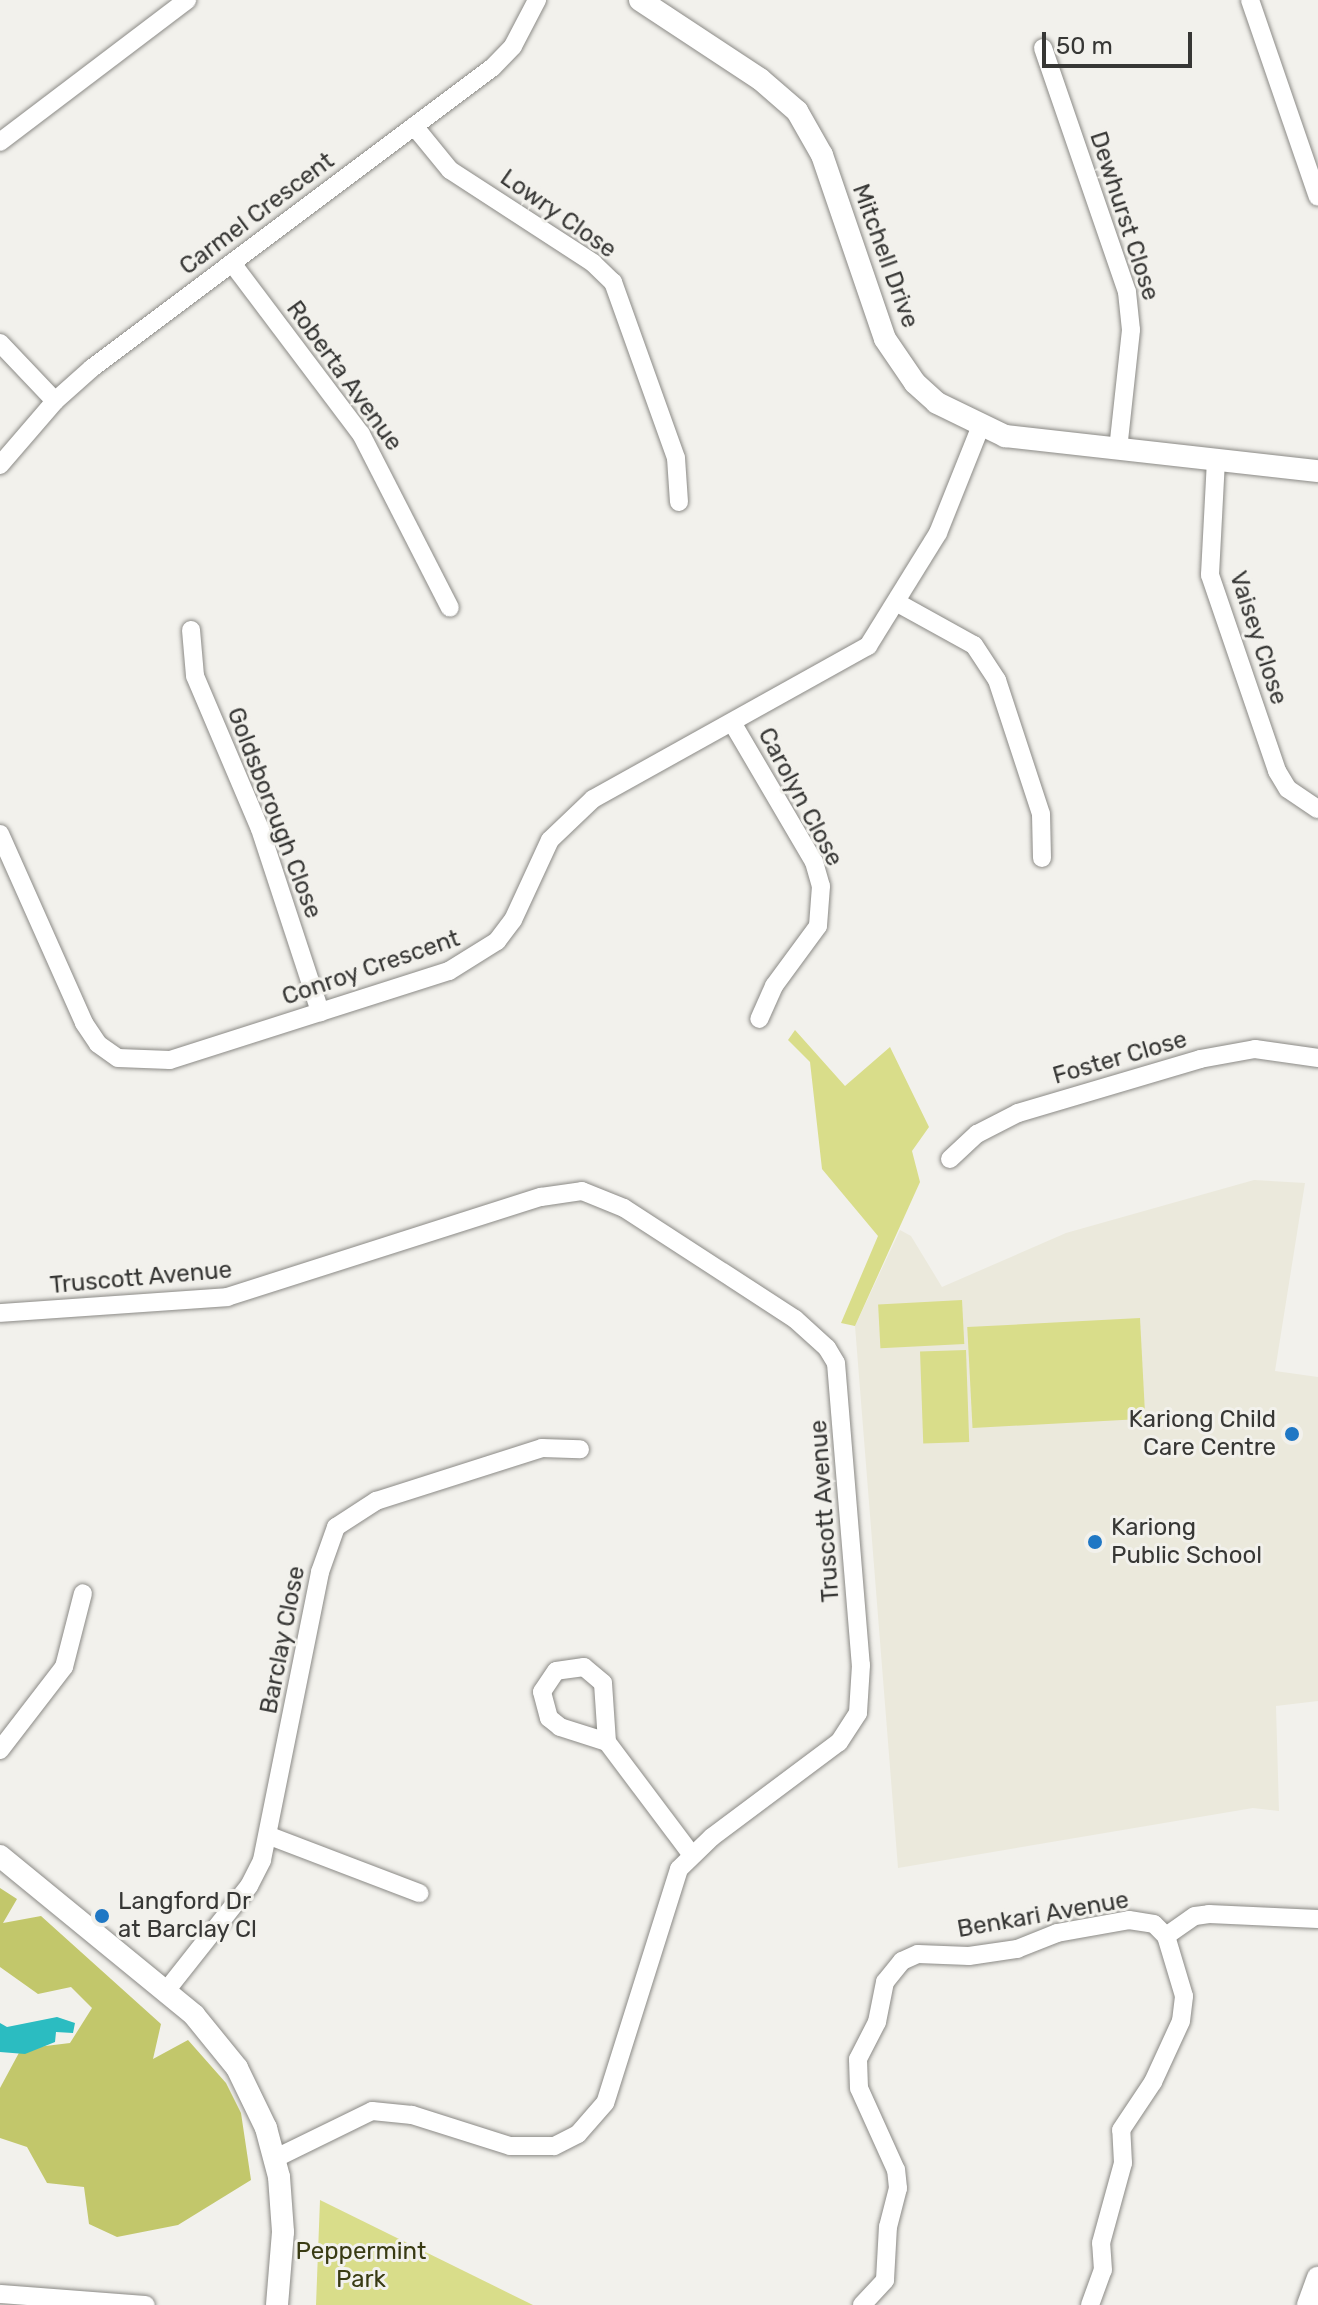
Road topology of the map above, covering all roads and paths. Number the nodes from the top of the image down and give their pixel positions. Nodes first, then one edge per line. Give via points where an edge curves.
1 (187, 0) edge
2 (537, 0) edge
3 (640, 0) edge
4 (1250, 0) edge
5 (1043, 48) dead end
6 (414, 126) junction
7 (0, 142) edge
8 (1318, 197) edge
9 (232, 263) junction
10 (0, 343) edge
11 (55, 401) junction
12 (980, 428) junction
13 (1118, 449) junction
14 (1216, 460) junction
15 (0, 465) edge
16 (1318, 471) edge
17 (679, 502) dead end
18 (896, 602) junction
19 (450, 608) dead end
20 (191, 630) dead end
21 (733, 724) junction
22 (1318, 809) edge
23 (0, 834) edge
24 (1042, 858) dead end
25 (320, 1012) junction
26 (759, 1019) dead end
27 (1318, 1058) edge
28 (950, 1159) dead end
29 (0, 1313) edge
30 (580, 1449) dead end
31 (83, 1593) dead end
32 (607, 1742) junction
33 (0, 1750) edge
34 (270, 1836) junction
35 (691, 1854) junction
36 (0, 1856) edge
37 (419, 1893) dead end
38 (1318, 1919) edge
39 (1166, 1936) junction
40 (166, 1991) junction
41 (274, 2159) junction
42 (1318, 2278) edge
43 (9, 2298) edge
44 (146, 2305) edge
45 (277, 2305) edge
46 (862, 2305) edge
47 (1090, 2305) edge
48 (1308, 2305) edge

1 - 7 street
2 - 6 street, Carmel Crescent via 506,55
3 - 12 street, Mitchell Drive via 760,79 797,111 822,155 892,350 937,403
4 - 8 street
5 - 13 street, Dewhurst Close via 1127,292 1131,330
6 - 9 street, Carmel Crescent
6 - 17 street, Lowry Close via 450,170 593,263 613,282 676,458
9 - 11 street, Carmel Crescent
9 - 19 street, Roberta Avenue via 361,434
10 - 11 street
11 - 15 street, Carmel Crescent
12 - 13 street, Mitchell Drive via 1036,441
12 - 18 street, Conroy Crescent via 938,533
13 - 14 street, Mitchell Drive
14 - 16 street, Mitchell Drive
14 - 22 street, Vaisey Close via 1210,575 1277,771 1288,789
18 - 21 street, Conroy Crescent via 878,634 856,657
18 - 24 street via 974,645 997,680 1041,814
20 - 25 street, Goldsborough Close via 195,676 260,829
21 - 25 street, Conroy Crescent via 593,799 567,820 550,840 513,920 474,959
21 - 26 street, Carolyn Close via 814,862 821,886 818,926 778,979
23 - 25 street, Conroy Crescent via 84,1023 98,1044 118,1058 170,1060
27 - 28 street, Foster Close via 1255,1049 1200,1059 1018,1113 977,1134
29 - 35 street, Truscott Avenue via 227,1297 541,1197 582,1191 624,1208 795,1319 827,1348 840,1386 861,1665 858,1713 839,1742
30 - 34 street, Barclay Close via 542,1448 496,1462 376,1501 336,1527 320,1572
31 - 33 street via 64,1667
32 - 32 street via 560,1727 549,1718 542,1692 556,1671 584,1667 603,1683
32 - 35 street
34 - 37 street
34 - 40 street, Barclay Close via 249,1886
35 - 41 street, Truscott Avenue via 672,1884 605,2103 578,2134 554,2146 510,2146 412,2115 372,2111
36 - 40 street
38 - 39 street via 1209,1914 1195,1916
39 - 46 street, Benkari Avenue via 1154,1924 1129,1920 1057,1933 1017,1949 969,1956 918,1954 892,1972 856,2075 896,2170 898,2188 888,2227 885,2280
39 - 47 street via 1184,1996 1181,2021 1153,2082 1121,2130 1123,2163 1101,2243 1103,2270
40 - 41 street via 194,2015 237,2068 266,2128
41 - 45 street via 283,2232
42 - 48 street
43 - 44 street

